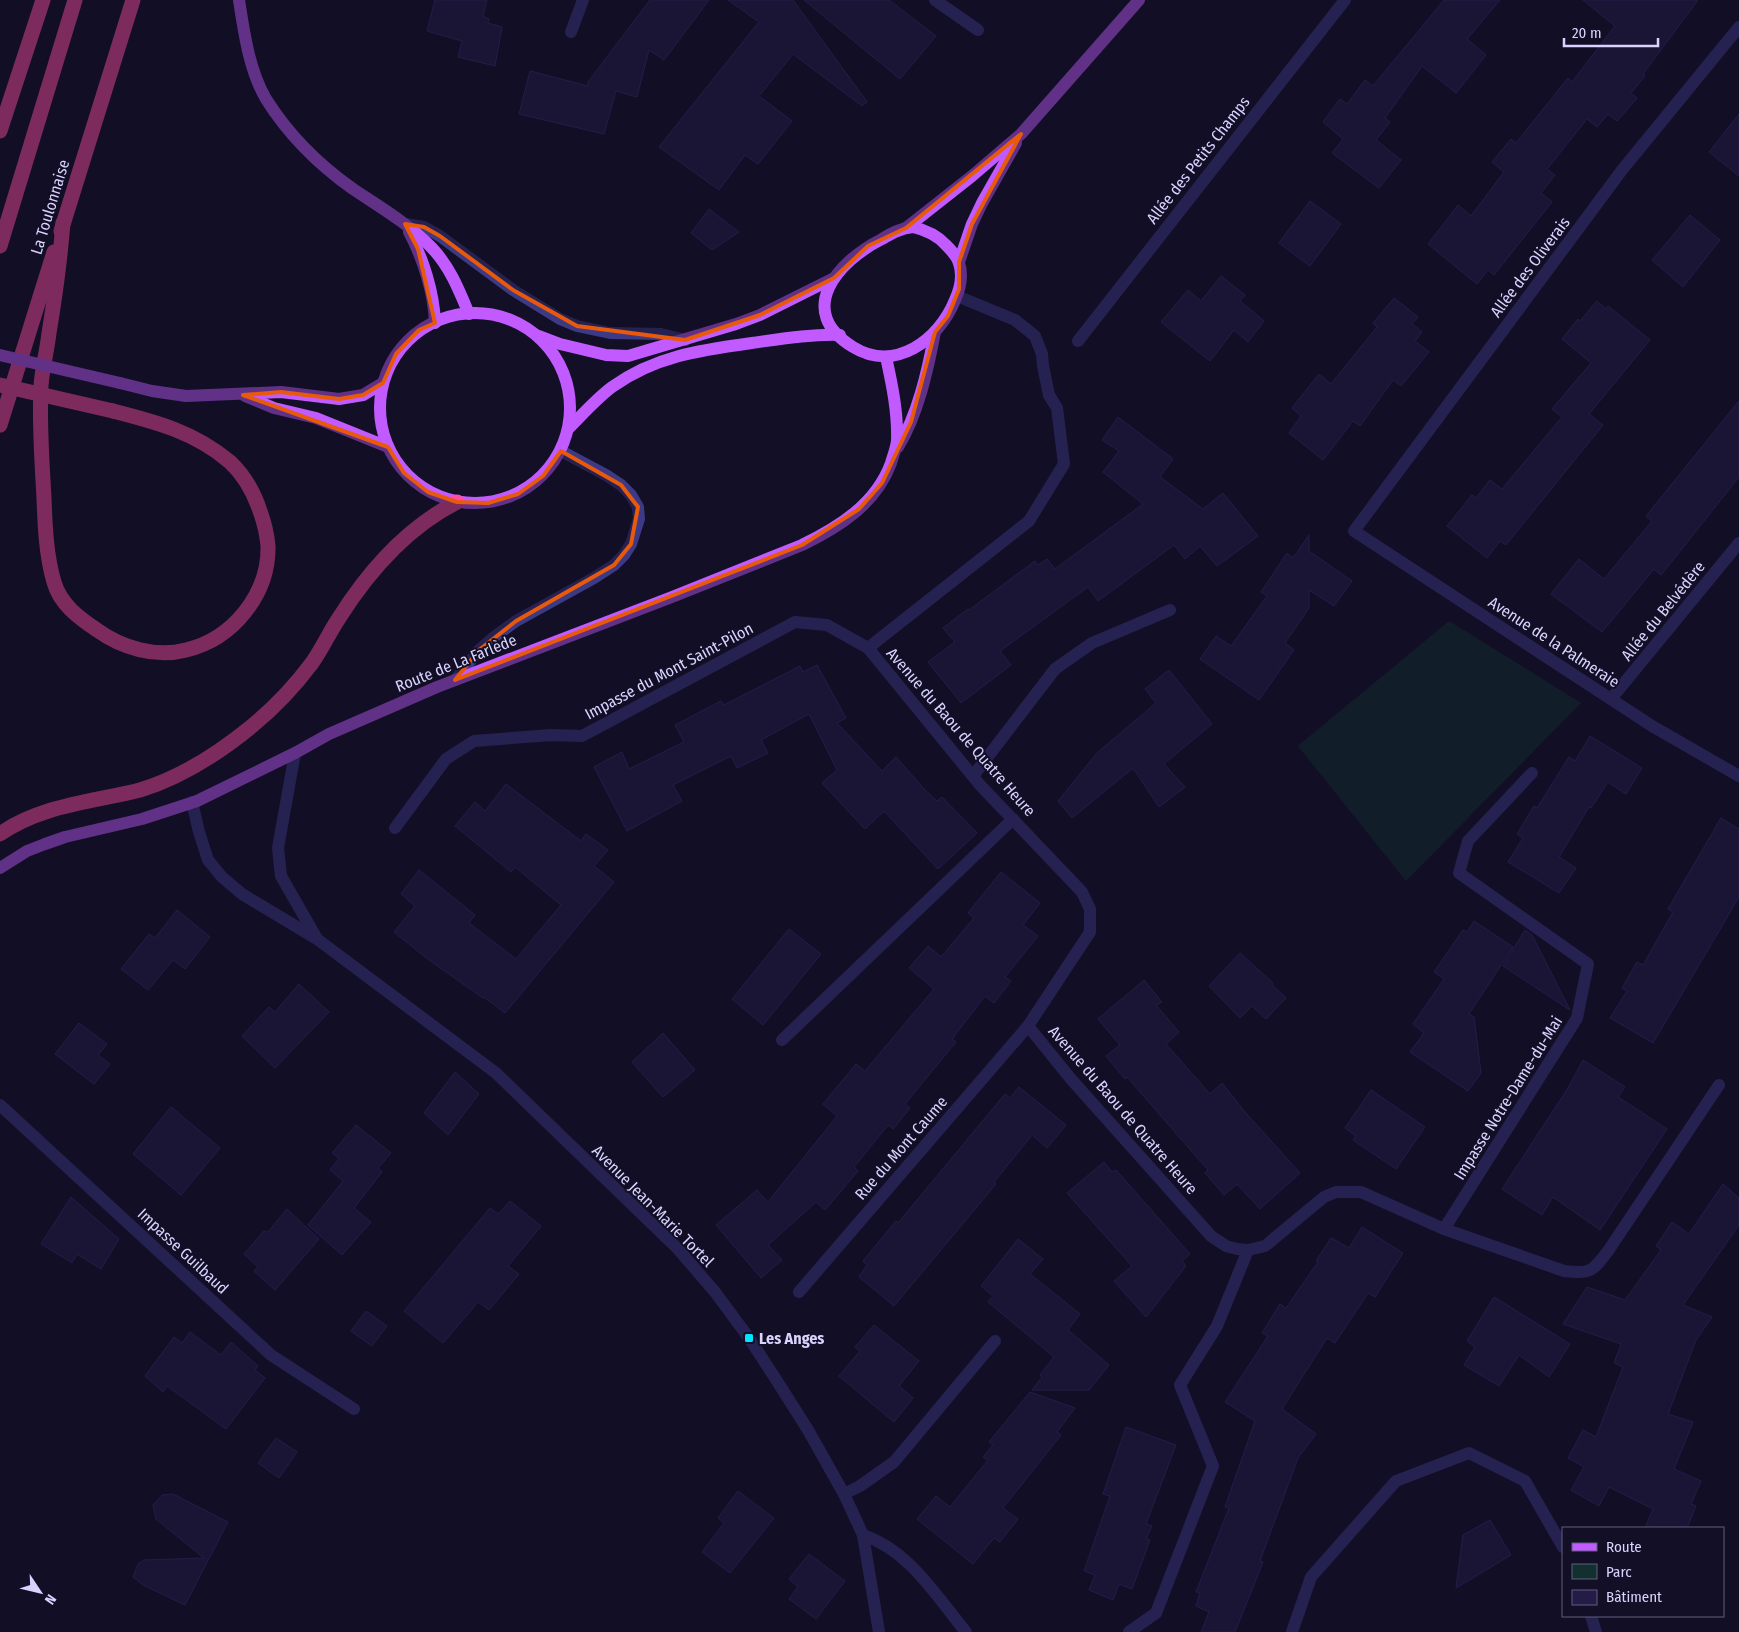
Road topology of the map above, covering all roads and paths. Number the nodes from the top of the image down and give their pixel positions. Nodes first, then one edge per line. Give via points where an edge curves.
1 (43, 0) edge
2 (75, 0) edge
3 (133, 0) edge
4 (239, 0) edge
5 (583, 0) edge
6 (935, 0) edge
7 (1139, 0) edge
8 (1345, 0) edge
9 (1739, 27) edge
10 (978, 30) dead end
11 (571, 32) dead end
12 (0, 131) edge
13 (1021, 134) junction
14 (63, 223) junction
15 (405, 224) junction
16 (906, 228) junction
17 (0, 246) edge
18 (959, 262) junction
19 (834, 278) junction
20 (957, 296) junction
21 (469, 314) junction
22 (435, 323) junction
23 (935, 332) junction
24 (840, 335) junction
25 (539, 336) junction
26 (685, 340) junction
27 (1078, 340) dead end
28 (0, 355) edge
29 (886, 357) junction
30 (383, 383) junction
31 (0, 385) edge
32 (243, 395) junction
33 (0, 425) edge
34 (568, 429) junction
35 (388, 447) junction
36 (561, 451) junction
37 (895, 451) junction
38 (457, 502) junction
39 (1354, 531) joint
40 (1739, 543) edge
41 (1170, 610) dead end
42 (868, 648) junction
43 (455, 680) junction
44 (1611, 699) junction
45 (295, 753) junction
46 (1532, 772) dead end
47 (973, 776) junction
48 (1739, 776) edge
49 (192, 802) junction
50 (1013, 819) junction
51 (395, 828) dead end
52 (0, 834) edge
53 (0, 868) edge
54 (318, 939) junction
55 (1028, 1026) junction
56 (782, 1040) dead end
57 (1719, 1085) dead end
58 (0, 1105) edge
59 (1444, 1229) junction
60 (1248, 1250) junction
61 (799, 1292) dead end
62 (995, 1341) dead end
63 (354, 1409) dead end
64 (844, 1494) junction
65 (862, 1535) junction
66 (1562, 1545) edge
67 (1591, 1617) edge
68 (879, 1632) edge
69 (966, 1632) edge
70 (1129, 1632) edge
71 (1292, 1632) edge
72 (1596, 1632) edge

1 - 12 highway
2 - 17 highway
3 - 14 highway, La Toulonnaise
4 - 15 main road via 255,74 266,97 294,137 351,188
5 - 11 street
6 - 10 street
7 - 13 main road
8 - 27 street, Allée des Petits Champs
9 - 39 street, Allée des Oliverais via 1622,170
13 - 16 main road
13 - 18 main road via 982,203
14 - 31 highway, bridge via 40,394 40,423 44,504 54,583 78,616 128,647 178,652 213,640 238,621 257,595 267,562 268,545 259,507 244,478 232,464 181,431 164,424 113,411
14 - 33 highway, La Toulonnaise
15 - 21 main road via 432,248 452,274
15 - 22 main road via 418,249
15 - 26 street via 424,227 440,236 513,290 577,326 610,333 661,334
16 - 18 main road via 933,234
16 - 19 main road via 868,246
18 - 20 main road via 961,274
19 - 24 main road via 825,300 825,315
19 - 26 main road via 760,315
20 - 23 main road via 948,316
20 - 42 street, Avenue du Baou de Quatre Heure via 1015,320 1035,336 1042,354 1049,394 1057,408 1064,464 1029,521
21 - 22 main road via 448,316
21 - 25 main road via 480,312 512,319
22 - 30 main road via 419,330 396,354
23 - 29 main road via 913,349
23 - 37 main road, Route de La Farlède via 910,422
24 - 29 main road via 862,352
24 - 34 main road via 716,347 646,366 612,386
25 - 26 main road via 606,356 628,356
25 - 34 main road via 559,361 570,390
28 - 32 main road, bridge via 160,393
29 - 37 main road, Route de La Farlède via 896,411
30 - 32 main road via 363,395 339,399 281,392
30 - 35 main road via 380,416
32 - 35 main road via 274,408 316,418
34 - 36 main road
35 - 38 main road via 404,473 428,492
36 - 38 main road via 543,476 518,494 488,503
36 - 43 street via 606,475 631,495 638,507 639,519 631,544 614,565 494,637
37 - 43 main road, Route de La Farlède via 885,476 871,497 852,515 822,535
38 - 52 highway via 413,532 387,558 360,588 300,678 276,705 236,739 193,766 142,789 45,812
39 - 44 street, Avenue de la Palmeraie
40 - 44 street, Allée du Belvédère
41 - 47 street via 1092,643 1055,669
42 - 47 street, Avenue du Baou de Quatre Heure
42 - 51 street, Impasse du Mont Saint-Pilon via 827,625 795,622 582,736 474,741 446,760
43 - 45 main road, Route de La Farlède via 329,734
44 - 48 street, Avenue de la Palmeraie
45 - 49 main road, Route de La Farlède
45 - 54 street, Avenue Jean-Marie Tortel via 278,848 281,876
46 - 59 street, Impasse Notre-Dame-du-Mai via 1468,841 1460,873 1588,964 1577,1018
47 - 50 street, Avenue du Baou de Quatre Heure
49 - 53 main road, Route de La Farlède via 142,819 65,837 27,851
49 - 54 street, Avenue Jean-Marie Tortel via 208,860 222,876 242,894
50 - 55 street, Avenue du Baou de Quatre Heure via 1082,892 1090,909 1090,932
50 - 56 street
54 - 64 street, Avenue Jean-Marie Tortel via 496,1074 678,1249 750,1338
55 - 60 street, Avenue du Baou de Quatre Heure via 1211,1236 1226,1246
55 - 61 street, Rue du Mont Caume
57 - 59 street via 1595,1268 1583,1273 1564,1271
58 - 63 street, Impasse Guilbaud via 271,1355
59 - 60 street via 1361,1192 1336,1192 1324,1197 1265,1246
60 - 70 street via 1217,1326 1180,1385 1213,1466 1156,1613
62 - 64 street via 894,1462
64 - 65 street, Avenue Jean-Marie Tortel
65 - 68 street, Avenue Jean-Marie Tortel
65 - 69 street via 879,1541 898,1554
66 - 71 street via 1525,1481 1469,1453 1396,1481 1311,1577
67 - 72 street

